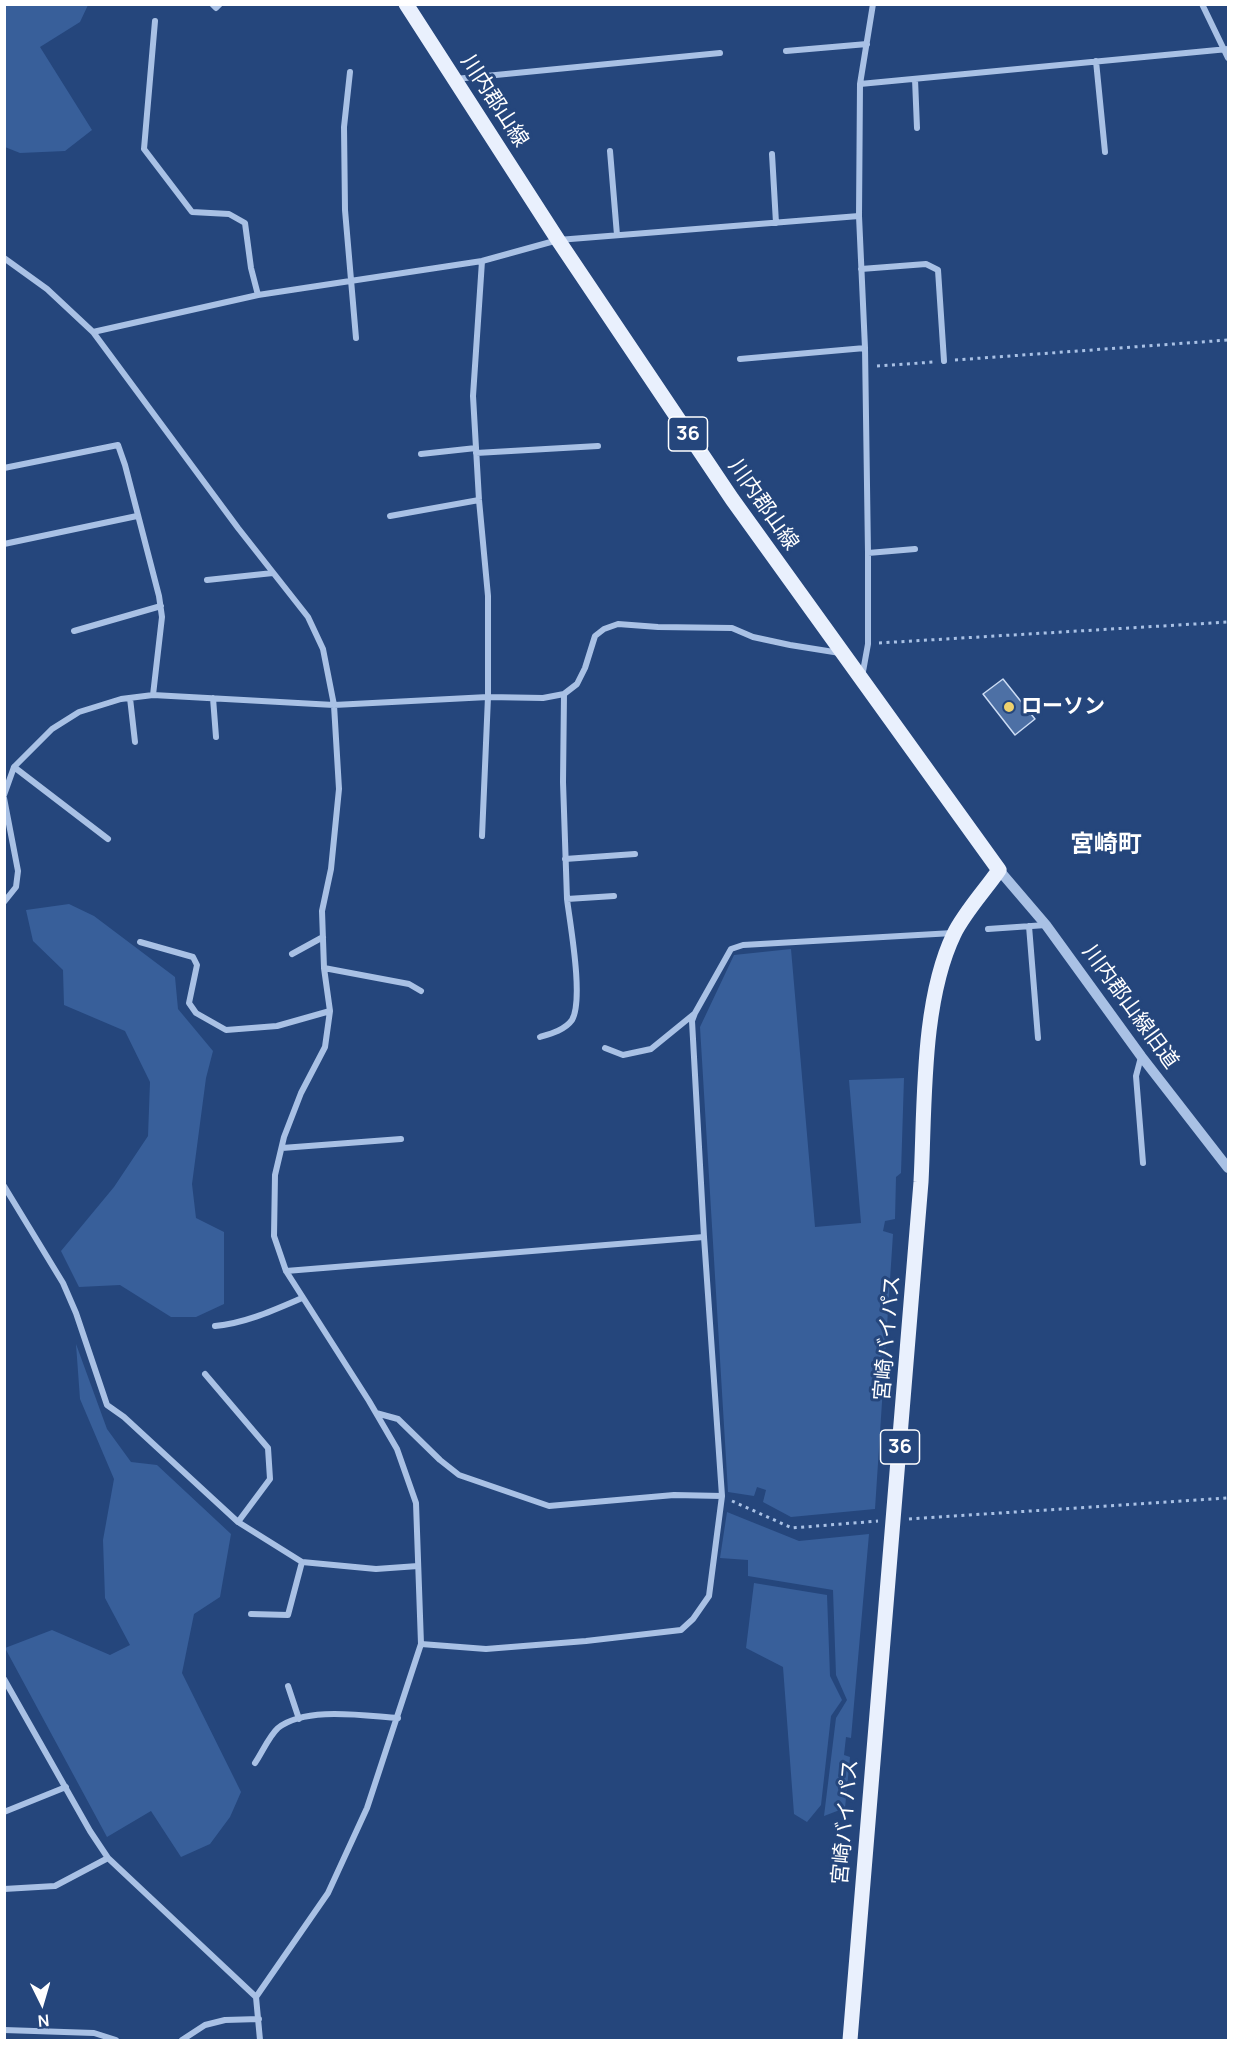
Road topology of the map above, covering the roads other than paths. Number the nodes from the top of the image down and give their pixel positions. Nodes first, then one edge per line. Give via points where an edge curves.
1 (212, 4) edge
2 (220, 4) edge
3 (406, 4) edge
4 (873, 4) edge
5 (1202, 4) edge
6 (155, 21) dead end
7 (867, 44) junction
8 (1226, 49) edge
9 (786, 51) dead end
10 (720, 53) dead end
11 (1228, 58) edge
12 (1096, 61) junction
13 (350, 72) dead end
14 (915, 78) junction
15 (455, 79) junction
16 (860, 84) junction
17 (917, 128) dead end
18 (610, 151) dead end
19 (1105, 152) dead end
20 (772, 154) dead end
21 (859, 216) junction
22 (776, 223) junction
23 (617, 235) junction
24 (558, 240) junction
25 (4, 258) edge
26 (482, 261) junction
27 (861, 269) junction
28 (351, 280) junction
29 (258, 295) junction
30 (93, 332) junction
31 (356, 338) dead end
32 (865, 348) junction
33 (740, 359) dead end
34 (945, 361) road end
35 (598, 446) dead end
36 (476, 450) junction
37 (421, 454) dead end
38 (4, 468) edge
39 (479, 500) junction
40 (137, 516) junction
41 (390, 516) dead end
42 (4, 544) edge
43 (915, 549) dead end
44 (868, 553) junction
45 (273, 573) junction
46 (207, 580) dead end
47 (161, 606) junction
48 (74, 631) dead end
49 (843, 654) junction
50 (862, 682) junction
51 (564, 694) junction
52 (153, 695) junction
53 (488, 697) junction
54 (129, 698) junction
55 (213, 698) junction
56 (334, 705) junction
57 (216, 737) dead end
58 (135, 742) dead end
59 (14, 768) junction
60 (4, 796) edge
61 (482, 836) dead end
62 (108, 839) dead end
63 (635, 854) dead end
64 (565, 859) junction
65 (999, 870) junction
66 (614, 896) dead end
67 (567, 899) junction
68 (4, 902) edge
69 (1046, 925) junction
70 (1029, 926) junction
71 (988, 929) dead end
72 (955, 933) junction
73 (323, 937) junction
74 (140, 942) dead end
75 (292, 954) dead end
76 (324, 968) junction
77 (421, 991) dead end
78 (330, 1011) junction
79 (695, 1013) junction
80 (540, 1037) dead end
81 (1038, 1038) dead end
82 (606, 1048) dead end
83 (1141, 1056) junction
84 (401, 1139) dead end
85 (282, 1148) junction
86 (1143, 1163) dead end
87 (1228, 1168) edge
88 (4, 1186) edge
89 (704, 1237) junction
90 (286, 1272) junction
91 (302, 1298) junction
92 (215, 1326) dead end
93 (205, 1374) dead end
94 (376, 1413) junction
95 (722, 1496) junction
96 (238, 1522) junction
97 (302, 1562) junction
98 (418, 1566) junction
99 (251, 1614) dead end
100 (421, 1644) junction
101 (4, 1679) edge
102 (288, 1686) dead end
103 (398, 1718) junction
104 (299, 1719) junction
105 (255, 1763) dead end
106 (66, 1787) junction
107 (4, 1812) edge
108 (108, 1858) junction
109 (4, 1889) edge
110 (256, 1997) junction
111 (259, 2019) junction
112 (4, 2030) edge
113 (116, 2040) edge
114 (182, 2040) edge
115 (260, 2040) edge
116 (850, 2040) edge

1 - 2 street via 216,8
3 - 15 main road, 川内郡山線 / 36
4 - 7 street
5 - 8 street
6 - 29 street via 144,148 192,212 229,214 245,224
7 - 9 street
7 - 16 street
8 - 11 street
8 - 12 street
10 - 15 street
12 - 14 street
12 - 19 street
13 - 28 street via 344,127
14 - 16 street
14 - 17 street
15 - 24 main road, 川内郡山線 / 36
16 - 21 street
18 - 23 street
20 - 22 street
21 - 22 street
21 - 27 street
22 - 23 street
23 - 24 street
24 - 26 street
24 - 49 main road, 川内郡山線 / 36 via 732,499
25 - 30 street via 47,289
26 - 28 street
26 - 36 street via 473,396
27 - 32 street
27 - 34 street via 926,264 938,270
28 - 29 street
28 - 31 street
29 - 30 street
30 - 45 street
32 - 33 street
32 - 44 street
35 - 36 street
36 - 37 street
36 - 39 street
38 - 40 street via 118,445
39 - 41 street
39 - 53 street via 488,596
40 - 42 street
40 - 47 street
43 - 44 street
44 - 50 street via 868,644
45 - 46 street
45 - 56 street via 308,617 323,649
47 - 48 street
47 - 52 street
49 - 50 main road, 川内郡山線 / 36
49 - 51 street via 753,637 732,628 618,624 595,636 577,684
50 - 65 main road, 川内郡山線 / 36
51 - 53 street via 543,698
51 - 64 street
52 - 54 street
52 - 55 street
53 - 56 street
53 - 61 street
54 - 58 street
54 - 59 street via 79,712 52,729
55 - 56 street
55 - 57 street
56 - 73 street via 339,789 331,869 322,911
59 - 60 street
59 - 62 street
60 - 68 street via 18,871 16,887
63 - 64 street
64 - 67 street
65 - 69 street, 川内郡山線旧道
65 - 72 main road, 宮崎バイパス / 36
66 - 67 street
67 - 80 street via 576,1000 572,1019 559,1031
69 - 70 street
69 - 83 street, 川内郡山線旧道
70 - 71 street
70 - 81 street
72 - 79 street via 743,945 731,949
72 - 116 main road, 宮崎バイパス / 36 via 941,970 931,1019
73 - 75 street
73 - 76 street
74 - 78 street via 193,957 197,965 189,1003 196,1013 226,1030 277,1026
76 - 77 street via 409,984
76 - 78 street
78 - 85 street via 326,1047 302,1093
79 - 82 street via 651,1049 623,1055
79 - 89 street via 692,1021
83 - 86 street via 1136,1076
83 - 87 street, 川内郡山線旧道
84 - 85 street
85 - 90 street via 275,1175 274,1236
88 - 96 street via 63,1283 106,1405
89 - 90 street
89 - 95 street
90 - 91 street
91 - 92 street via 269,1313
91 - 94 street
93 - 96 street via 268,1448 270,1479
94 - 95 street via 398,1419 459,1475 549,1506 674,1495
94 - 98 street via 397,1449 416,1503
95 - 100 street via 709,1596 681,1630 486,1648
96 - 97 street
97 - 98 street via 376,1569
97 - 99 street via 288,1615
98 - 100 street
100 - 103 street
101 - 106 street
102 - 104 street
103 - 104 street via 311,1715
103 - 110 street via 367,1808 328,1893
104 - 105 street via 277,1729
106 - 107 street
106 - 108 street
108 - 109 street via 56,1886
108 - 110 street
110 - 111 street
111 - 114 street via 205,2025
111 - 115 street
112 - 113 street via 94,2033

